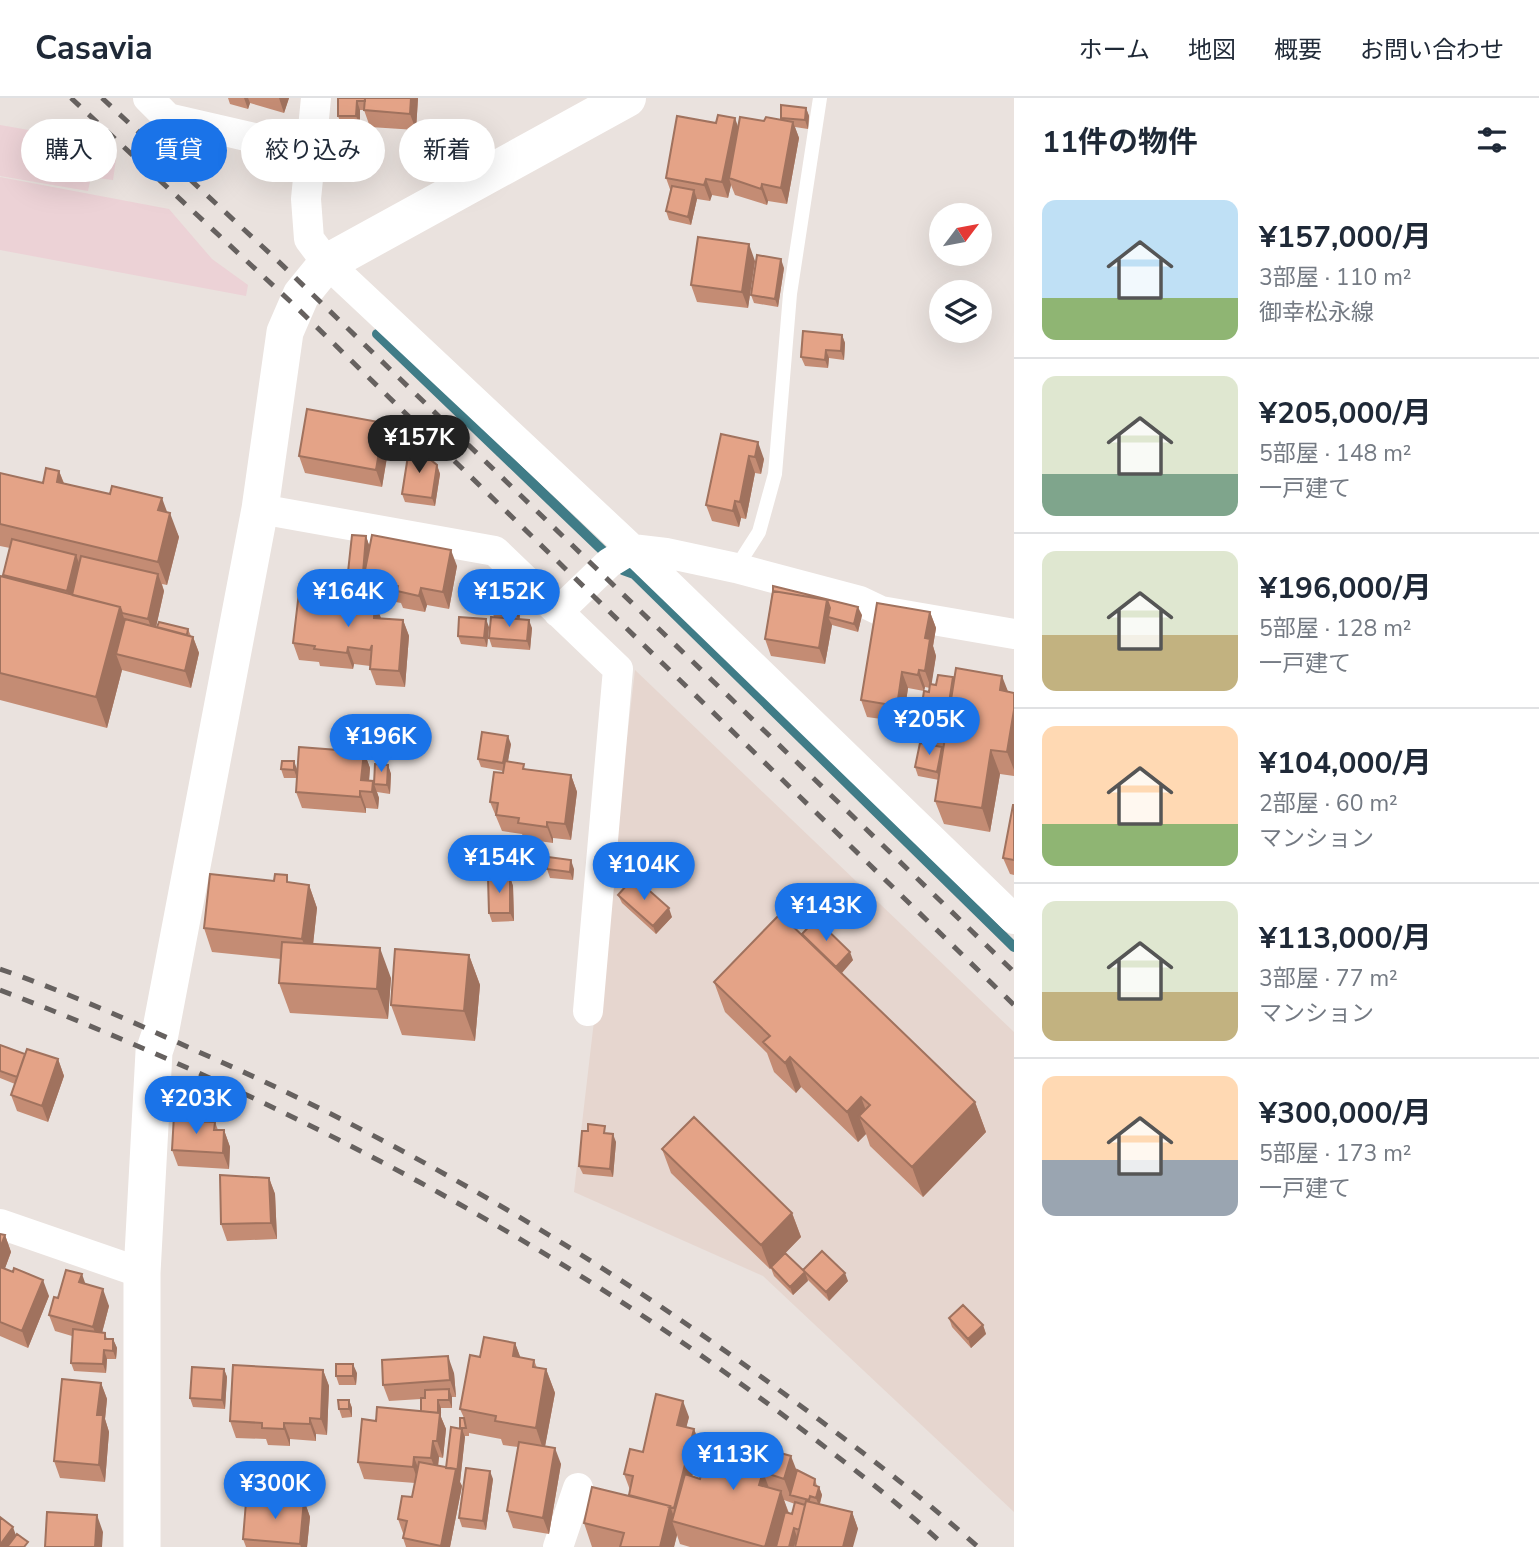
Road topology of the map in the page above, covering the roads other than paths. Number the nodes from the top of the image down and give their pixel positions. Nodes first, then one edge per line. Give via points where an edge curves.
1 (148, 98) edge
2 (316, 98) edge
3 (627, 98) edge
4 (820, 98) edge
5 (314, 119) edge
6 (241, 135) edge
7 (308, 182) edge
8 (327, 263) junction
9 (260, 509) junction
10 (619, 557) junction
11 (736, 568) junction
12 (558, 612) junction
13 (1014, 634) edge
14 (1014, 919) edge
15 (589, 1011) dead end
16 (0, 1224) edge
17 (142, 1273) junction
18 (578, 1488) dead end
19 (142, 1547) edge
20 (558, 1547) edge

1 - 6 street via 169,118
2 - 5 street
3 - 8 main road
4 - 11 lane via 790,294 775,474 759,533
7 - 8 street via 309,239
8 - 9 street via 300,295 285,332
8 - 10 street
9 - 12 street via 495,551
9 - 17 street via 154,1052
10 - 11 street via 666,553
10 - 12 street
10 - 14 street
11 - 13 street via 860,601 881,611
12 - 15 street via 618,669
16 - 17 street
17 - 19 street
18 - 20 street

